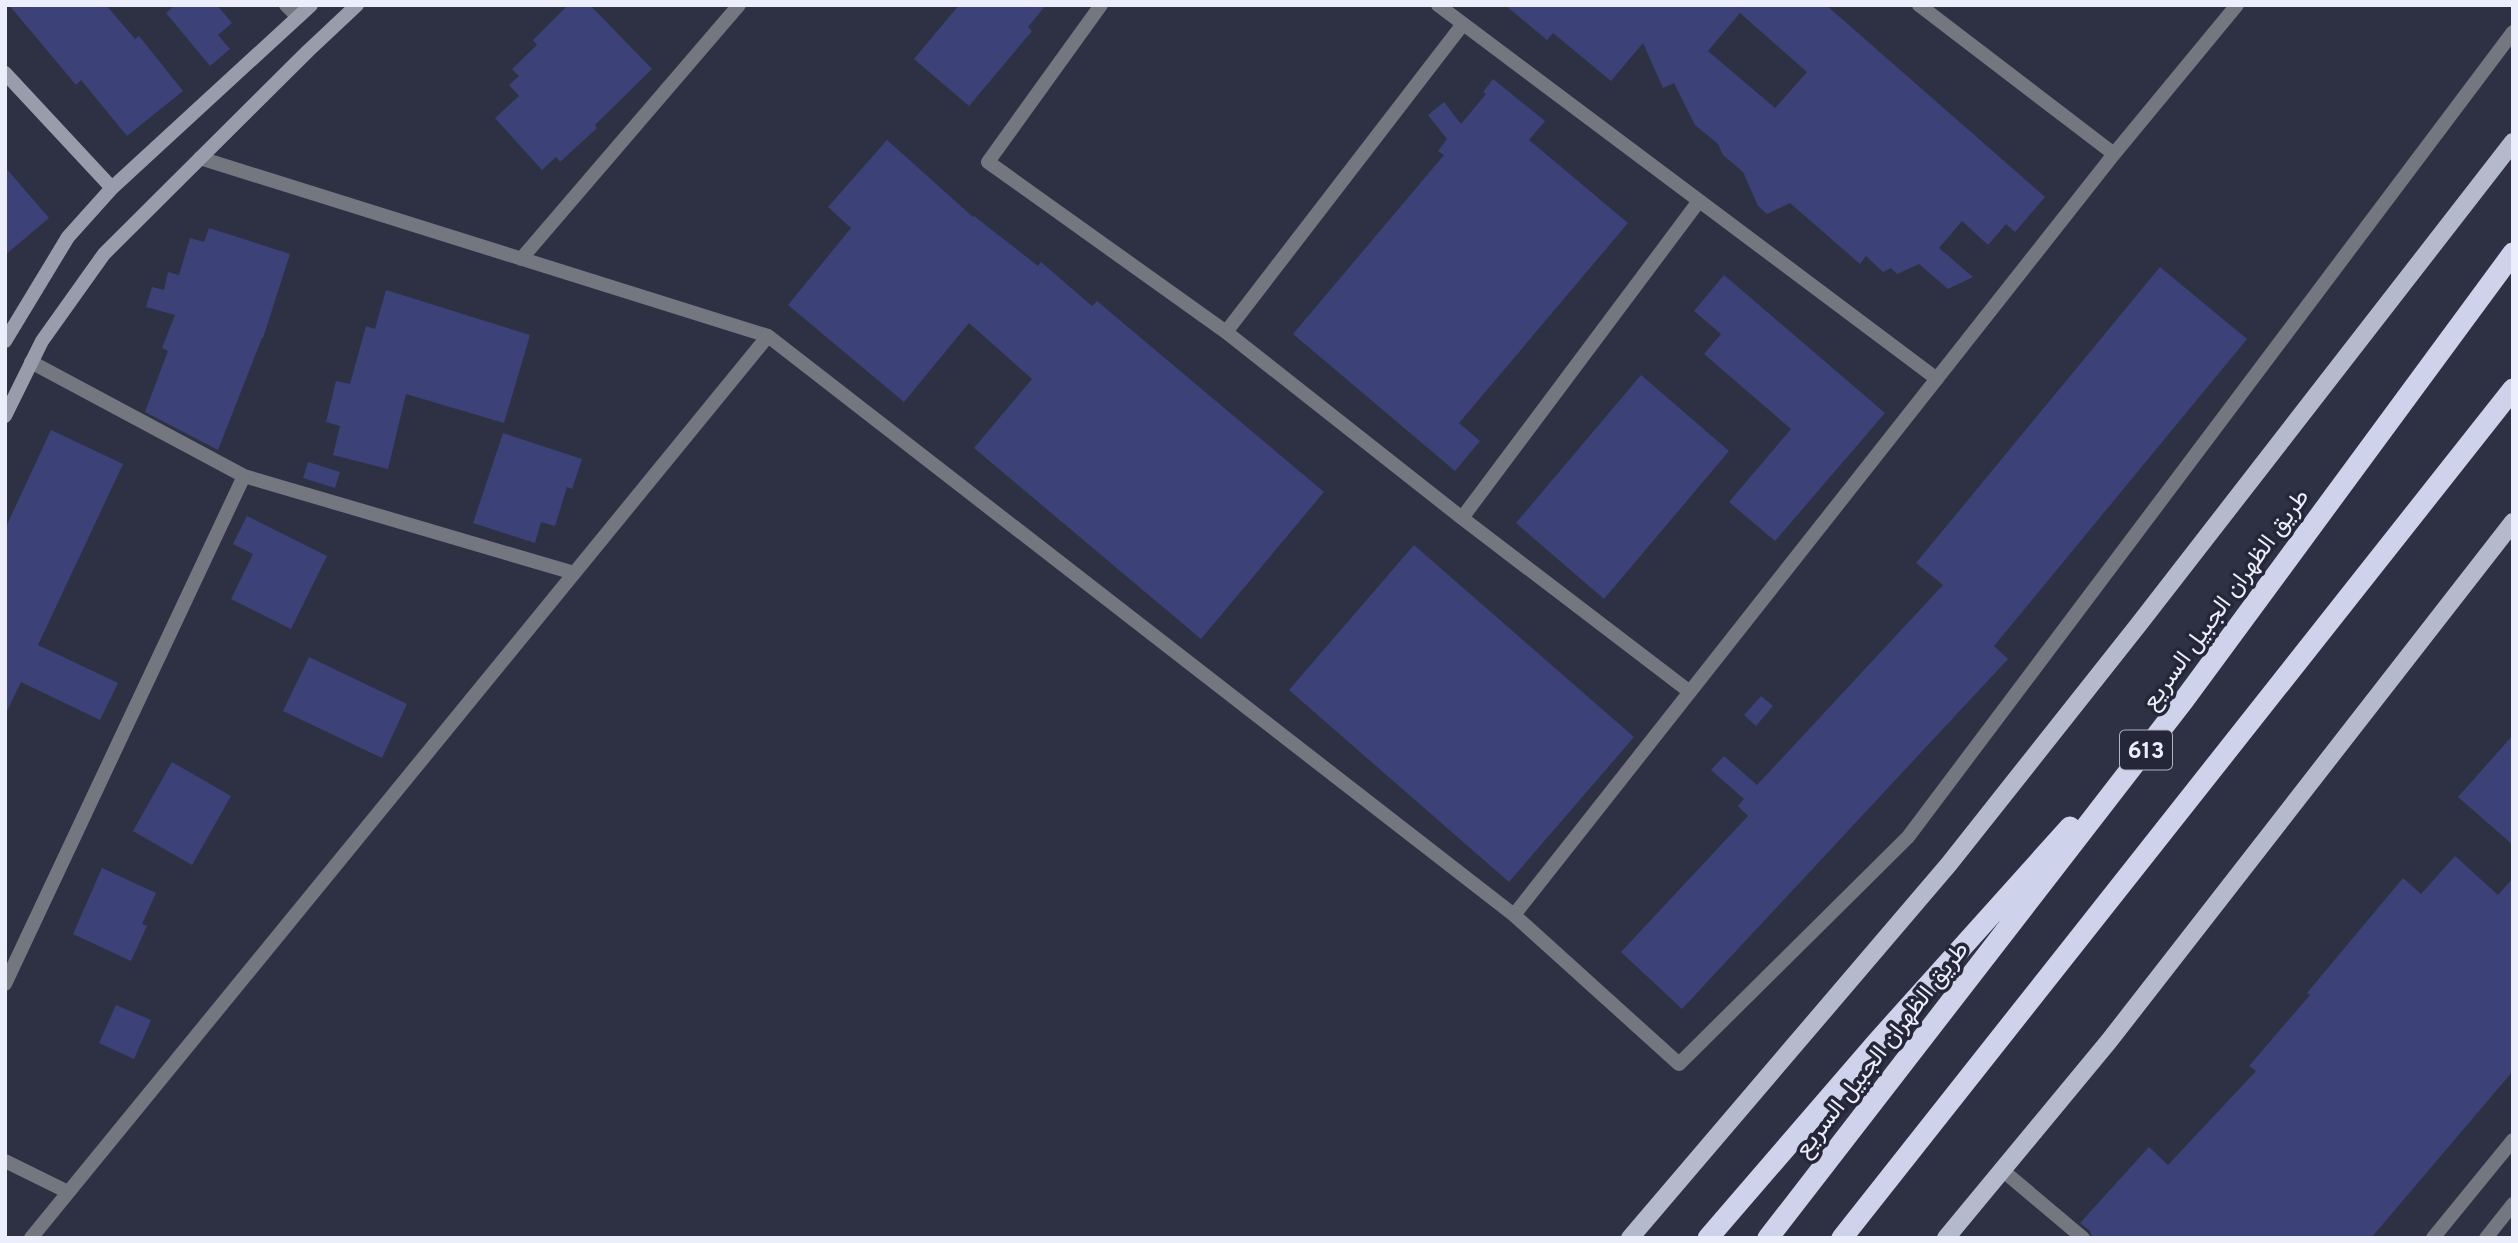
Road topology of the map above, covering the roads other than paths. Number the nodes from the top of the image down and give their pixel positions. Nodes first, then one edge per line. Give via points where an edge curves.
1 (286, 5) edge
2 (311, 5) edge
3 (357, 5) edge
4 (738, 5) edge
5 (1101, 5) edge
6 (1438, 5) edge
7 (1919, 5) edge
8 (2238, 5) edge
9 (298, 17) junction
10 (1463, 24) junction
11 (2513, 32) edge
12 (5, 73) edge
13 (2513, 142) edge
14 (2114, 154) junction
15 (200, 158) junction
16 (112, 188) junction
17 (1699, 201) junction
18 (2513, 253) edge
19 (521, 259) junction
20 (1226, 332) junction
21 (768, 336) junction
22 (5, 341) edge
23 (31, 362) junction
24 (1937, 379) junction
25 (2513, 389) edge
26 (5, 416) edge
27 (244, 476) junction
28 (1462, 518) junction
29 (2513, 522) edge
30 (574, 573) junction
31 (1690, 692) junction
32 (2184, 700) junction
33 (1514, 915) junction
34 (5, 984) edge
35 (2513, 1140) edge
36 (5, 1161) edge
37 (2001, 1169) junction
38 (68, 1192) junction
39 (2513, 1204) edge
40 (31, 1238) edge
41 (1630, 1238) edge
42 (1707, 1238) edge
43 (1769, 1238) edge
44 (1842, 1238) edge
45 (1946, 1238) edge
46 (2083, 1238) edge
47 (2434, 1238) edge
48 (2486, 1238) edge

1 - 9 street
2 - 9 street
3 - 15 street
4 - 19 street
5 - 20 street via 988,162
6 - 10 street
7 - 14 street
8 - 14 street
9 - 16 street
10 - 17 street
10 - 20 street
11 - 33 street via 1908,837 1679,1064
12 - 16 street
13 - 41 main road via 1949,864
14 - 24 street
15 - 19 street
15 - 23 street via 104,254
16 - 22 street via 68,237
17 - 24 street
17 - 28 street
18 - 32 highway, طريق الظهران الجبيل السريع / 613
19 - 21 street
20 - 28 street
21 - 30 street
21 - 33 street
23 - 26 street
23 - 27 street
24 - 31 street
25 - 44 highway, 613
27 - 30 street
27 - 34 street
28 - 31 street
29 - 37 main road via 2109,1041
30 - 38 street
31 - 33 street
32 - 42 highway
32 - 43 highway, طريق الظهران الجبيل السريع / 613
35 - 47 street
36 - 38 street
37 - 45 main road
37 - 46 street
38 - 40 street
39 - 48 street

